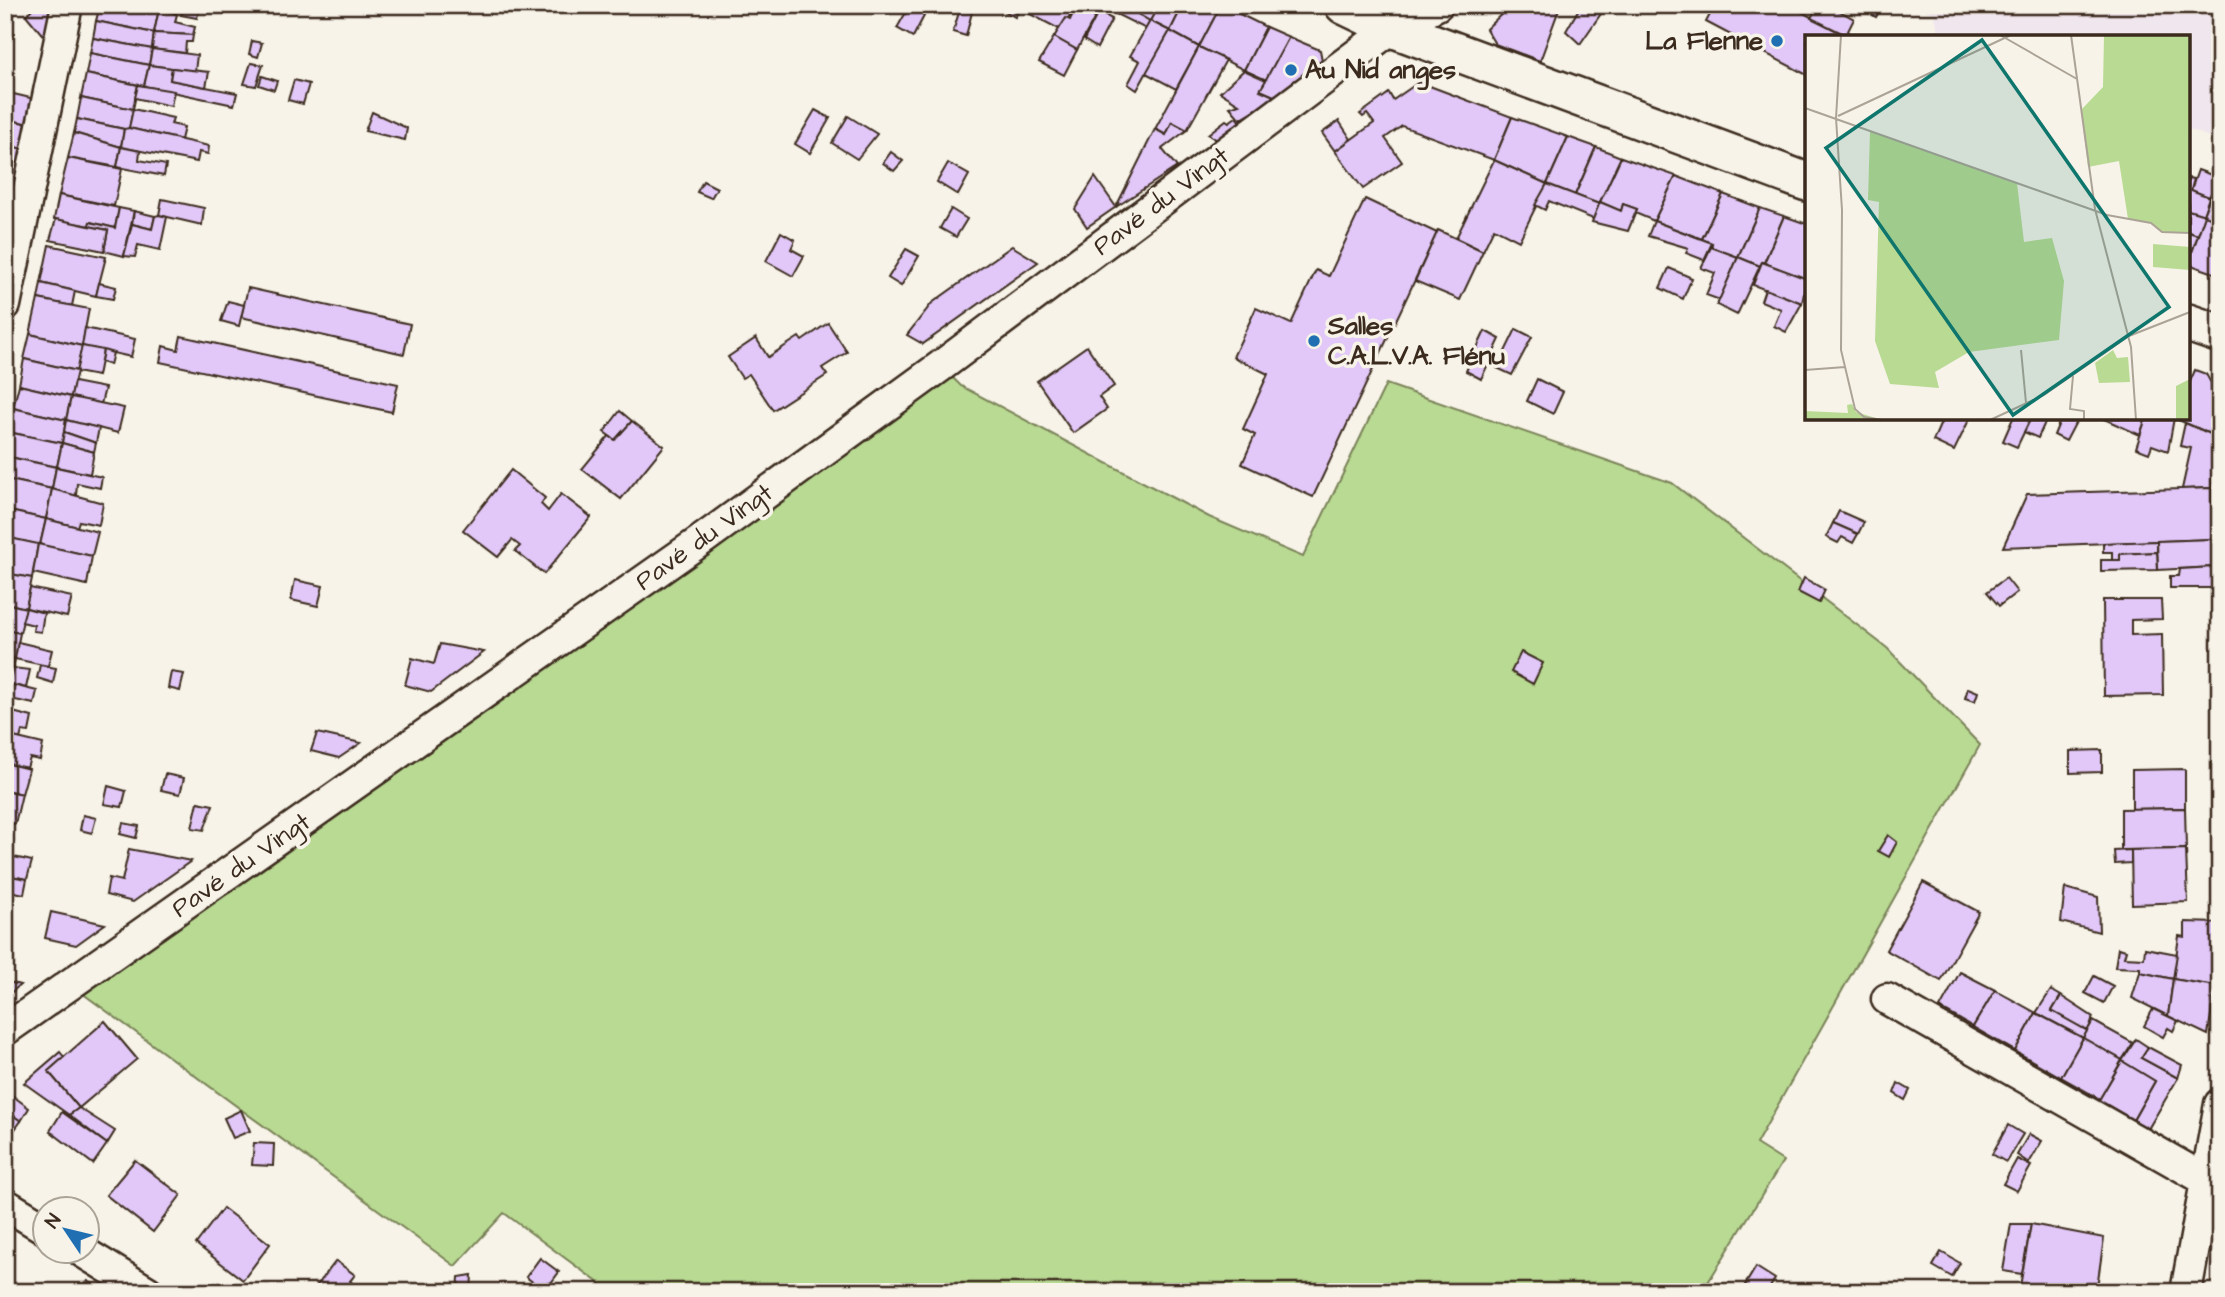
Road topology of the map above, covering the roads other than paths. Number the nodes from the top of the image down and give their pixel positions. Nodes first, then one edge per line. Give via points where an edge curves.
1 (67, 5) edge
2 (1344, 5) edge
3 (1437, 5) edge
4 (1392, 28) junction
5 (1805, 181) edge
6 (5, 305) edge
7 (2190, 324) edge
8 (2220, 334) edge
9 (1887, 999) dead end
10 (5, 1030) edge
11 (2220, 1104) edge
12 (2206, 1180) junction
13 (5, 1204) edge
14 (32, 1220) edge
15 (102, 1263) edge
16 (148, 1292) edge
17 (2186, 1292) edge

1 - 6 street
2 - 4 street
3 - 4 street, Pavé du Vingt
4 - 5 street
4 - 10 street, Pavé du Vingt via 699,542
7 - 8 street
9 - 12 street
11 - 12 street
12 - 17 street
13 - 14 street
15 - 16 street

